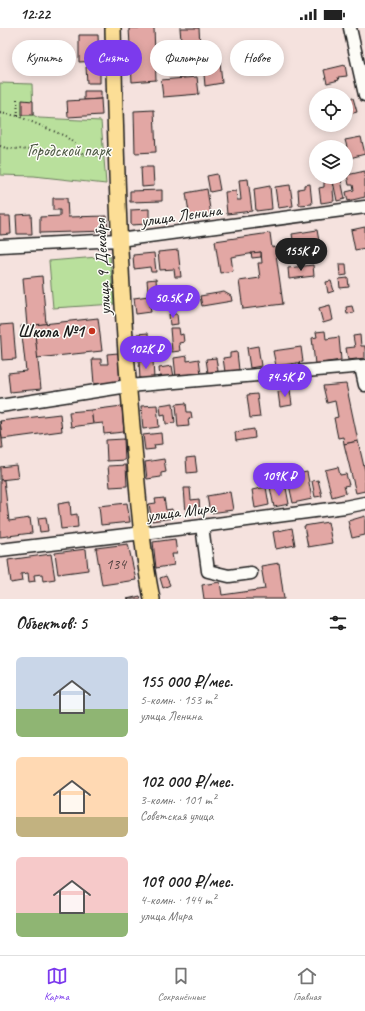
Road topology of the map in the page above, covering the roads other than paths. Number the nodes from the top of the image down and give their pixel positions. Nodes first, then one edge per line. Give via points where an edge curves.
1 (114, 28) edge
2 (350, 28) edge
3 (365, 95) edge
4 (365, 207) edge
5 (119, 240) junction
6 (0, 246) edge
7 (363, 367) edge
8 (365, 385) edge
9 (128, 386) junction
10 (0, 406) edge
11 (365, 502) edge
12 (202, 526) junction
13 (142, 533) junction
14 (0, 550) edge
15 (251, 573) dead end
16 (152, 599) edge

1 - 5 main road, улица 9 Декабря
2 - 3 street
4 - 5 street, улица Ленина
5 - 6 street, улица Ленина
5 - 9 main road, улица 9 Декабря
7 - 8 street
7 - 9 street
9 - 10 street
9 - 13 main road, улица 9 Декабря
11 - 12 street, улица Мира via 346,507
12 - 13 street, улица Мира
12 - 15 street via 208,571 229,576
13 - 14 street, улица Мира
13 - 16 main road, улица 9 Декабря

